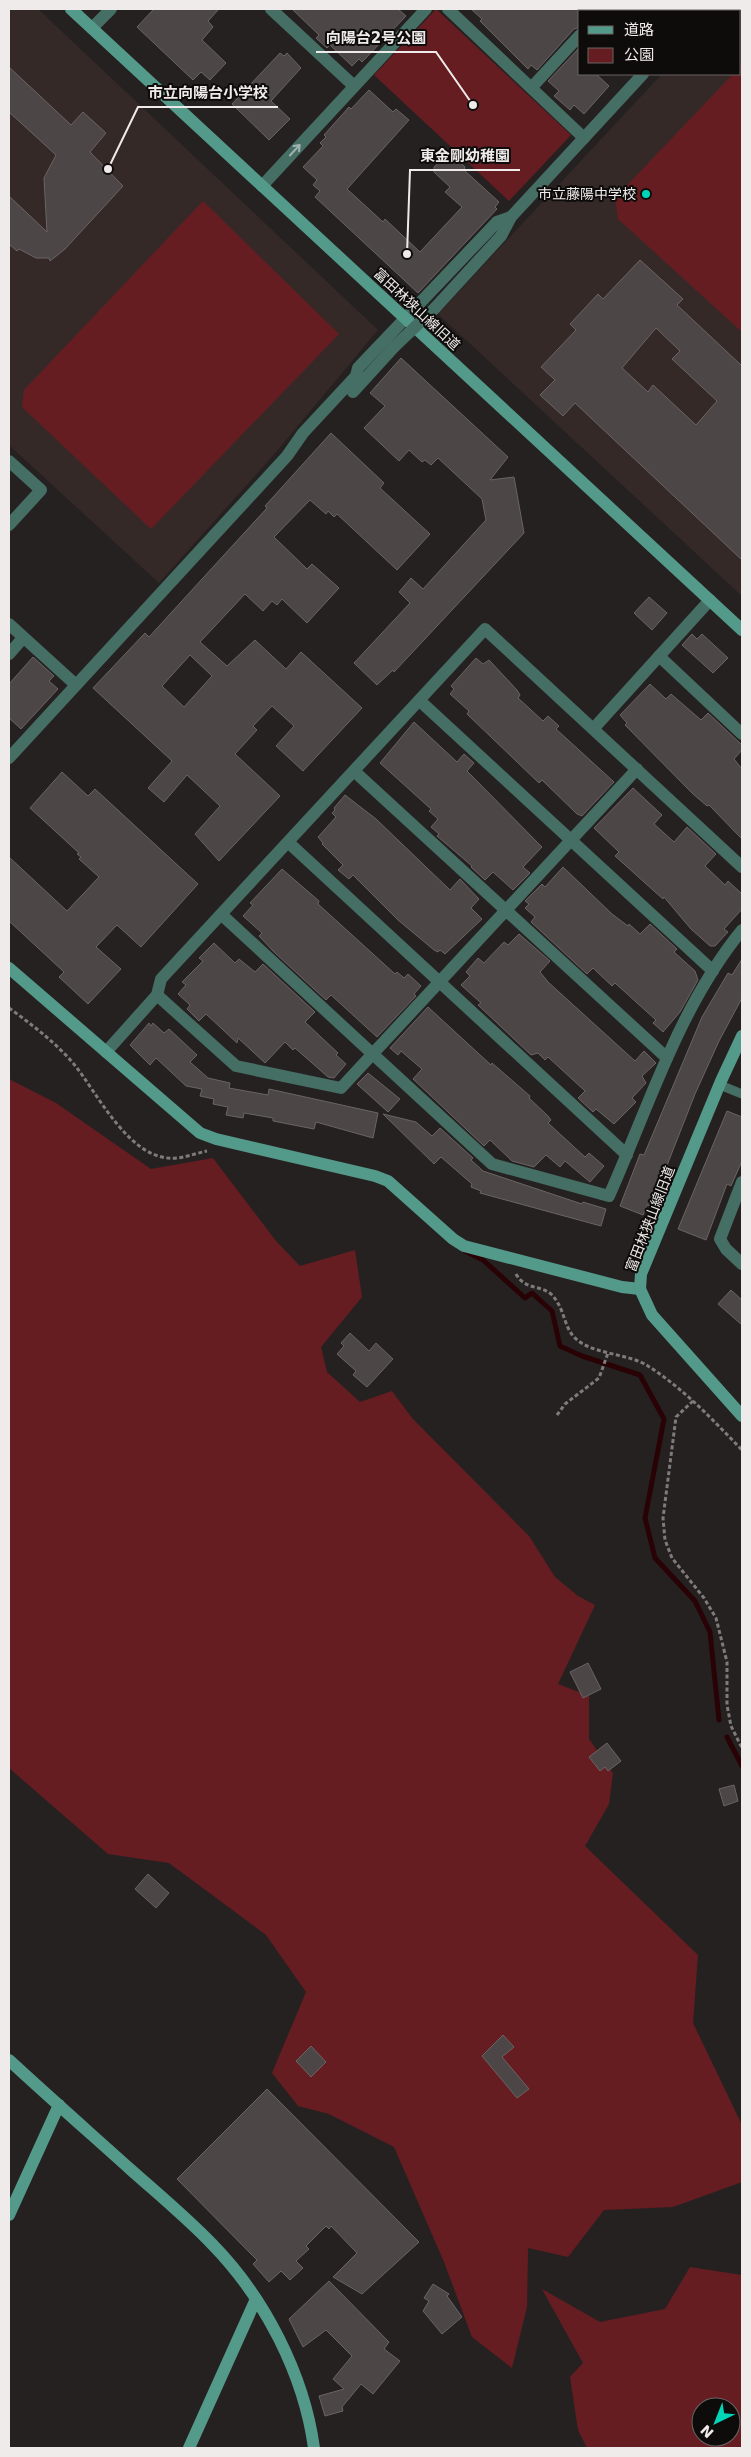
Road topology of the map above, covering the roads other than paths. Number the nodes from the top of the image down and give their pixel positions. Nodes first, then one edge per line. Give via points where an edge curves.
1 (71, 9) edge
2 (110, 9) edge
3 (271, 9) edge
4 (426, 9) edge
5 (448, 9) edge
6 (92, 28) junction
7 (578, 38) edge
8 (642, 75) edge
9 (354, 86) junction
10 (532, 87) junction
11 (584, 138) junction
12 (262, 186) junction
13 (511, 217) junction
14 (406, 319) junction
15 (287, 456) junction
16 (9, 460) edge
17 (9, 525) edge
18 (710, 600) junction
19 (9, 624) edge
20 (742, 630) edge
21 (23, 638) junction
22 (9, 654) edge
23 (659, 656) junction
24 (76, 685) junction
25 (420, 701) junction
26 (594, 728) junction
27 (742, 734) edge
28 (9, 758) edge
29 (637, 769) junction
30 (354, 771) junction
31 (571, 840) junction
32 (289, 843) junction
33 (742, 867) edge
34 (506, 911) junction
35 (222, 915) junction
36 (742, 930) edge
37 (9, 968) edge
38 (713, 971) junction
39 (440, 982) junction
40 (157, 995) junction
41 (742, 1036) edge
42 (106, 1052) junction
43 (374, 1054) junction
44 (668, 1058) junction
45 (720, 1084) junction
46 (742, 1094) edge
47 (627, 1155) junction
48 (742, 1182) edge
49 (742, 1264) edge
50 (640, 1289) junction
51 (742, 1416) edge
52 (9, 2060) edge
53 (58, 2105) junction
54 (9, 2215) edge
55 (256, 2299) junction
56 (189, 2448) edge
57 (314, 2448) edge

1 - 6 street, 富田林狭山線旧道
2 - 6 street
3 - 9 street
4 - 9 street
5 - 10 street
6 - 12 street, 富田林狭山線旧道
7 - 10 street
8 - 11 street
12 -> 9 street
10 - 11 street
11 - 13 street
12 - 14 street, 富田林狭山線旧道
13 - 14 street via 496,222
13 - 15 street, bridge via 500,236 435,308 307,441
14 - 15 street via 358,368 356,376
14 - 18 street, 富田林狭山線旧道
15 - 24 street
16 - 17 street via 41,490
18 - 20 street, 富田林狭山線旧道
18 - 23 street
19 - 21 street
21 - 22 street
21 - 24 street
23 - 26 street
23 - 27 street
24 - 28 street
25 - 26 street via 486,629
25 - 30 street
25 - 31 street
26 - 29 street
29 - 31 street
29 - 33 street
30 - 32 street
30 - 34 street
31 - 34 street
31 - 38 street
32 - 35 street
32 - 39 street
34 - 39 street
34 - 44 street
35 - 40 street via 161,979
35 - 43 street
36 - 38 street
37 - 42 street
38 - 44 street via 690,1009
39 - 43 street
39 - 47 street
40 - 42 street
40 - 43 street via 236,1066 341,1088
41 - 45 street, 富田林狭山線旧道
42 - 50 street via 200,1133 388,1181 464,1246 622,1288
43 - 47 street via 492,1164 609,1196
44 - 47 street
45 - 46 lane
45 - 50 street, 富田林狭山線旧道 via 642,1274
48 - 49 street via 720,1239
50 - 51 street, 富田林狭山線旧道 via 652,1316
52 - 53 street
53 - 54 street
53 - 55 street via 212,2244
55 - 56 street
55 - 57 street via 295,2378

